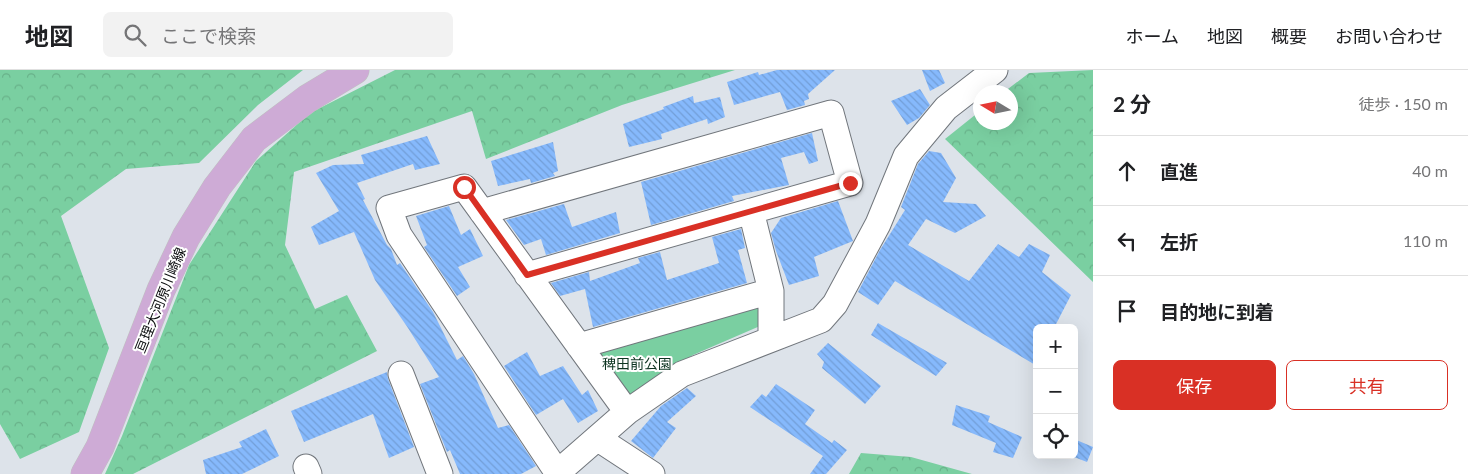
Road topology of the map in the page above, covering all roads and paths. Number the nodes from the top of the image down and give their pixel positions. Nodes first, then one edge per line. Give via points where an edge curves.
1 (355, 70) edge
2 (995, 70) edge
3 (751, 211) junction
4 (482, 212) junction
5 (527, 275) junction
6 (771, 291) junction
7 (771, 339) junction
8 (579, 346) junction
9 (401, 374) dead end
10 (627, 412) junction
11 (597, 438) junction
12 (557, 473) edge
13 (85, 474) edge
14 (440, 474) edge
15 (652, 474) edge

1 - 13 main road, 亘理大河原川崎線 via 306,99 254,139 217,186 186,237 161,290 100,447
2 - 7 street via 946,108 906,156 878,224 836,304 821,320
3 - 4 street via 850,183 831,113
3 - 5 street
3 - 6 street
4 - 5 street
4 - 12 street via 464,187 389,208 399,236
5 - 8 street
6 - 7 street
6 - 8 street
7 - 10 street via 682,374
8 - 10 street
9 - 14 street
10 - 11 street
11 - 12 street
11 - 15 street

